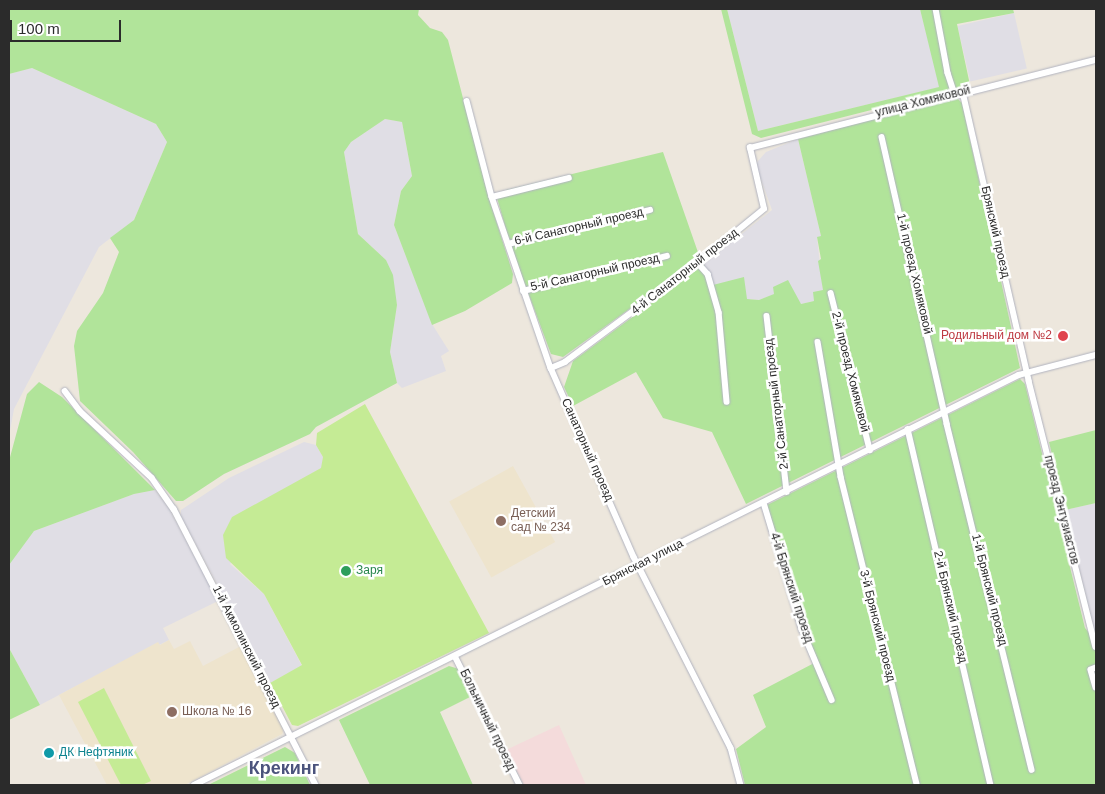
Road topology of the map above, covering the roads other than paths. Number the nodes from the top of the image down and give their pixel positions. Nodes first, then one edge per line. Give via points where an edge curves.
1 (936, 9) edge
2 (1096, 60) edge
3 (963, 92) junction
4 (955, 94) junction
5 (467, 101) dead end
6 (882, 137) dead end
7 (750, 148) joint
8 (569, 178) dead end
9 (492, 197) junction
10 (650, 210) dead end
11 (508, 244) junction
12 (667, 256) dead end
13 (698, 263) junction
14 (523, 291) junction
15 (831, 293) dead end
16 (767, 316) dead end
17 (818, 342) dead end
18 (1096, 355) edge
19 (551, 368) junction
20 (1027, 372) junction
21 (65, 391) dead end
22 (727, 402) dead end
23 (945, 411) junction
24 (908, 429) junction
25 (870, 450) junction
26 (840, 465) junction
27 (787, 492) junction
28 (764, 502) junction
29 (638, 565) junction
30 (1096, 647) edge
31 (455, 656) junction
32 (1096, 668) edge
33 (1096, 687) edge
34 (832, 700) dead end
35 (292, 737) junction
36 (1032, 770) dead end
37 (194, 785) edge
38 (316, 785) edge
39 (520, 785) edge
40 (741, 785) edge
41 (917, 785) edge
42 (991, 785) edge

1 - 4 street
2 - 3 street, улица Хомяковой
3 - 4 street, улица Хомяковой
3 - 20 street, Брянский проезд
4 - 7 street, улица Хомяковой
5 - 9 street, Санаторный проезд
6 - 23 street, 1-й проезд Хомяковой
7 - 13 street, 4-й Санаторный проезд via 764,209
8 - 9 street
9 - 11 street, Санаторный проезд
10 - 11 street, 6-й Санаторный проезд
11 - 14 street, Санаторный проезд
12 - 14 street, 5-й Санаторный проезд
13 - 19 street, 4-й Санаторный проезд via 566,362
13 - 22 street via 708,274 719,312
14 - 19 street, Санаторный проезд
15 - 25 street, 2-й проезд Хомяковой
16 - 27 street, 2-й Санаторный проезд
17 - 26 street, 3-й Брянский проезд
18 - 20 street, Брянская улица
19 - 29 street, Санаторный проезд
20 - 23 street, Брянская улица
20 - 30 street, проезд Энтузиастов
21 - 35 street, 1-й Акмолинский проезд via 80,411 152,478 174,509
23 - 24 street, Брянская улица
23 - 36 street, 1-й Брянский проезд
24 - 25 street, Брянская улица
24 - 42 street, 2-й Брянский проезд
25 - 26 street, Брянская улица
26 - 27 street, Брянская улица
26 - 41 street, 3-й Брянский проезд
27 - 28 street, Брянская улица
28 - 29 street, Брянская улица
28 - 34 street, 4-й Брянский проезд via 802,629
29 - 31 street, Брянская улица
29 - 40 street, Санаторный проезд via 731,748
31 - 35 street, Брянская улица
31 - 39 street, Больничный проезд
32 - 33 street via 1091,670
35 - 37 street, Брянская улица
35 - 38 street, 1-й Акмолинский проезд

